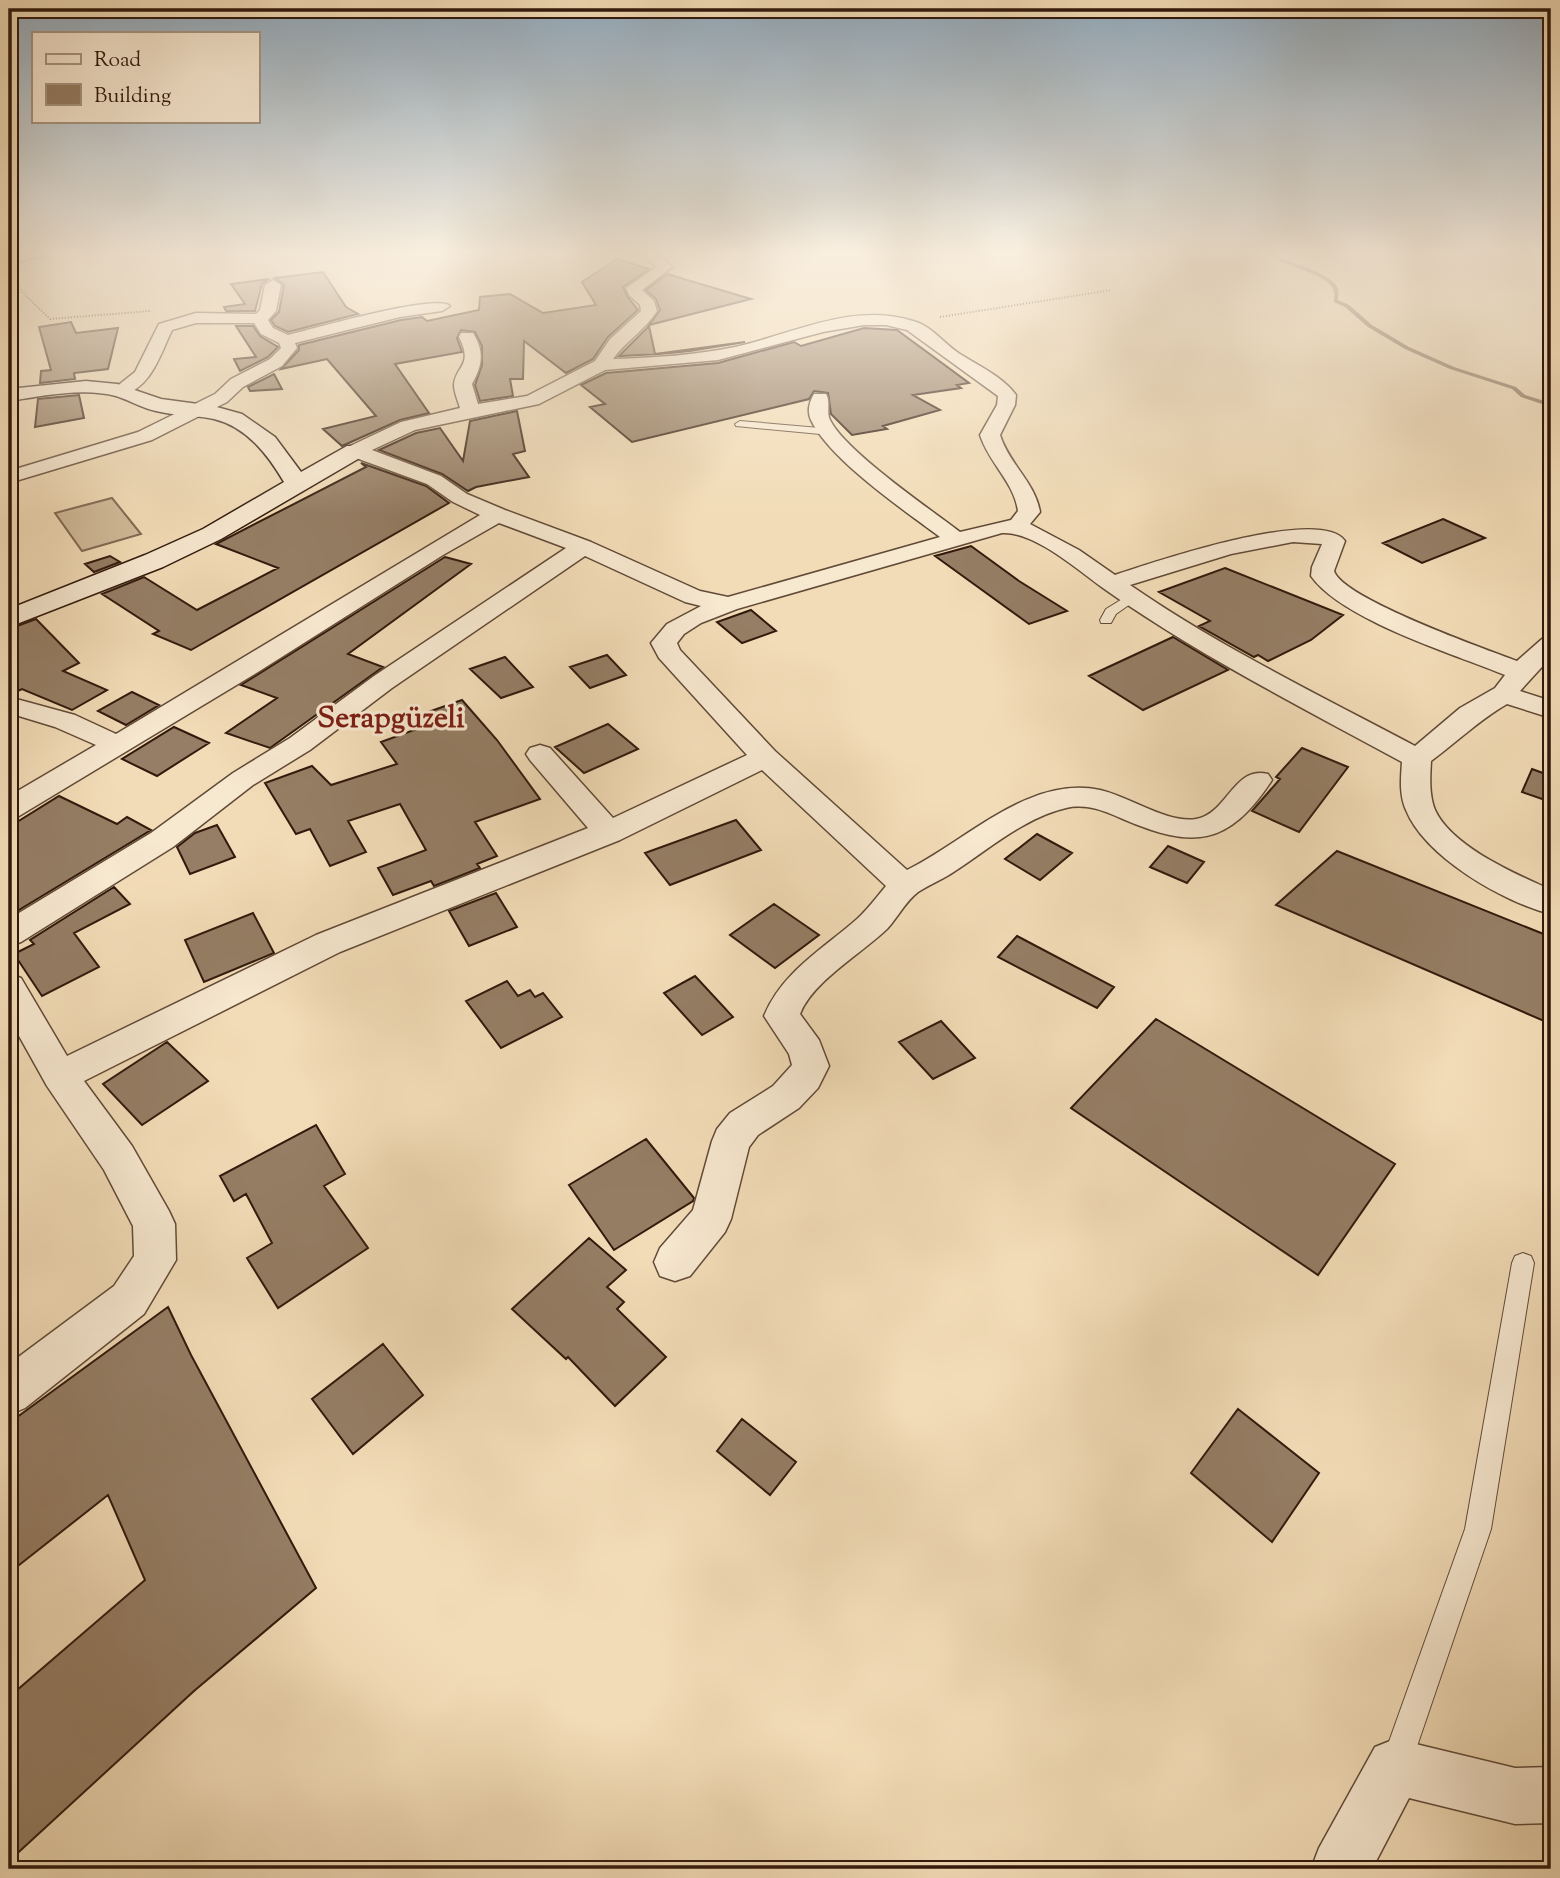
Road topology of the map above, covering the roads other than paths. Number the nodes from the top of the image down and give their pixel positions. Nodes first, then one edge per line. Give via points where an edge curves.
1 (159, 340) edge
2 (286, 340) edge
3 (469, 340) edge
4 (620, 340) edge
5 (775, 340) edge
6 (931, 340) edge
7 (601, 365) junction
8 (120, 391) junction
9 (9, 395) edge
10 (820, 398) dead end
11 (199, 411) junction
12 (470, 411) junction
13 (740, 424) dead end
14 (831, 432) junction
15 (355, 451) junction
16 (9, 477) edge
17 (298, 486) junction
18 (497, 515) junction
19 (1017, 526) junction
20 (957, 540) junction
21 (583, 547) junction
22 (678, 590) junction
23 (1122, 590) junction
24 (729, 604) junction
25 (9, 619) edge
26 (1105, 620) dead end
27 (679, 626) junction
28 (1551, 644) edge
29 (1521, 672) junction
30 (1504, 694) junction
31 (9, 705) edge
32 (1551, 710) edge
33 (119, 745) junction
34 (540, 754) dead end
35 (765, 757) junction
36 (1417, 758) junction
37 (1258, 780) dead end
38 (9, 809) edge
39 (609, 833) junction
40 (905, 886) junction
41 (1551, 903) edge
42 (9, 934) edge
43 (9, 987) edge
44 (60, 1076) junction
45 (675, 1262) dead end
46 (1523, 1263) dead end
47 (9, 1392) edge
48 (1395, 1768) junction
49 (1551, 1795) edge
50 (1340, 1869) edge

1 - 8 street via 142,374
2 - 11 street via 289,348 280,359 228,387 221,398
3 - 12 street via 474,348 472,367 463,384
4 - 7 street
5 - 7 street via 734,352
6 - 19 street via 1007,395 990,435 992,449 1028,497 1029,512
7 - 12 street via 533,400
8 - 9 street via 56,389
8 - 11 street via 158,405
10 - 14 street via 821,422
11 - 16 street via 134,440
11 - 17 street via 235,418 261,435 278,452
12 - 15 street via 408,426
13 - 14 lane
14 - 20 street via 876,477
15 - 17 street
15 - 18 street via 434,480
17 - 25 street via 154,561
18 - 21 street
18 - 33 street
19 - 20 street
19 - 23 street
20 - 24 street
21 - 22 street
21 - 42 street via 243,779 162,841
22 - 24 street
22 - 27 street
23 - 26 lane
23 - 29 street via 1237,547 1322,534 1334,541 1323,576 1331,587 1384,616
23 - 36 street via 1227,657
24 - 27 street
27 - 35 street via 664,643 668,653
28 - 29 street
29 - 30 street
30 - 32 street
30 - 36 street via 1470,714
31 - 33 street via 65,721
33 - 38 street
34 - 39 street
35 - 39 street via 706,790
35 - 40 street
36 - 41 street via 1415,791 1421,814 1434,830 1476,864
37 - 40 street via 1212,825 1196,830 1177,828 1081,795 1061,799
39 - 44 street via 346,936
40 - 45 street via 876,920 784,1003 782,1016 806,1050 811,1066 786,1097 737,1132 711,1219
43 - 44 street
44 - 47 street via 118,1158 154,1224 155,1260 129,1300
46 - 48 lane via 1478,1529
48 - 49 street via 1515,1797
48 - 50 street

